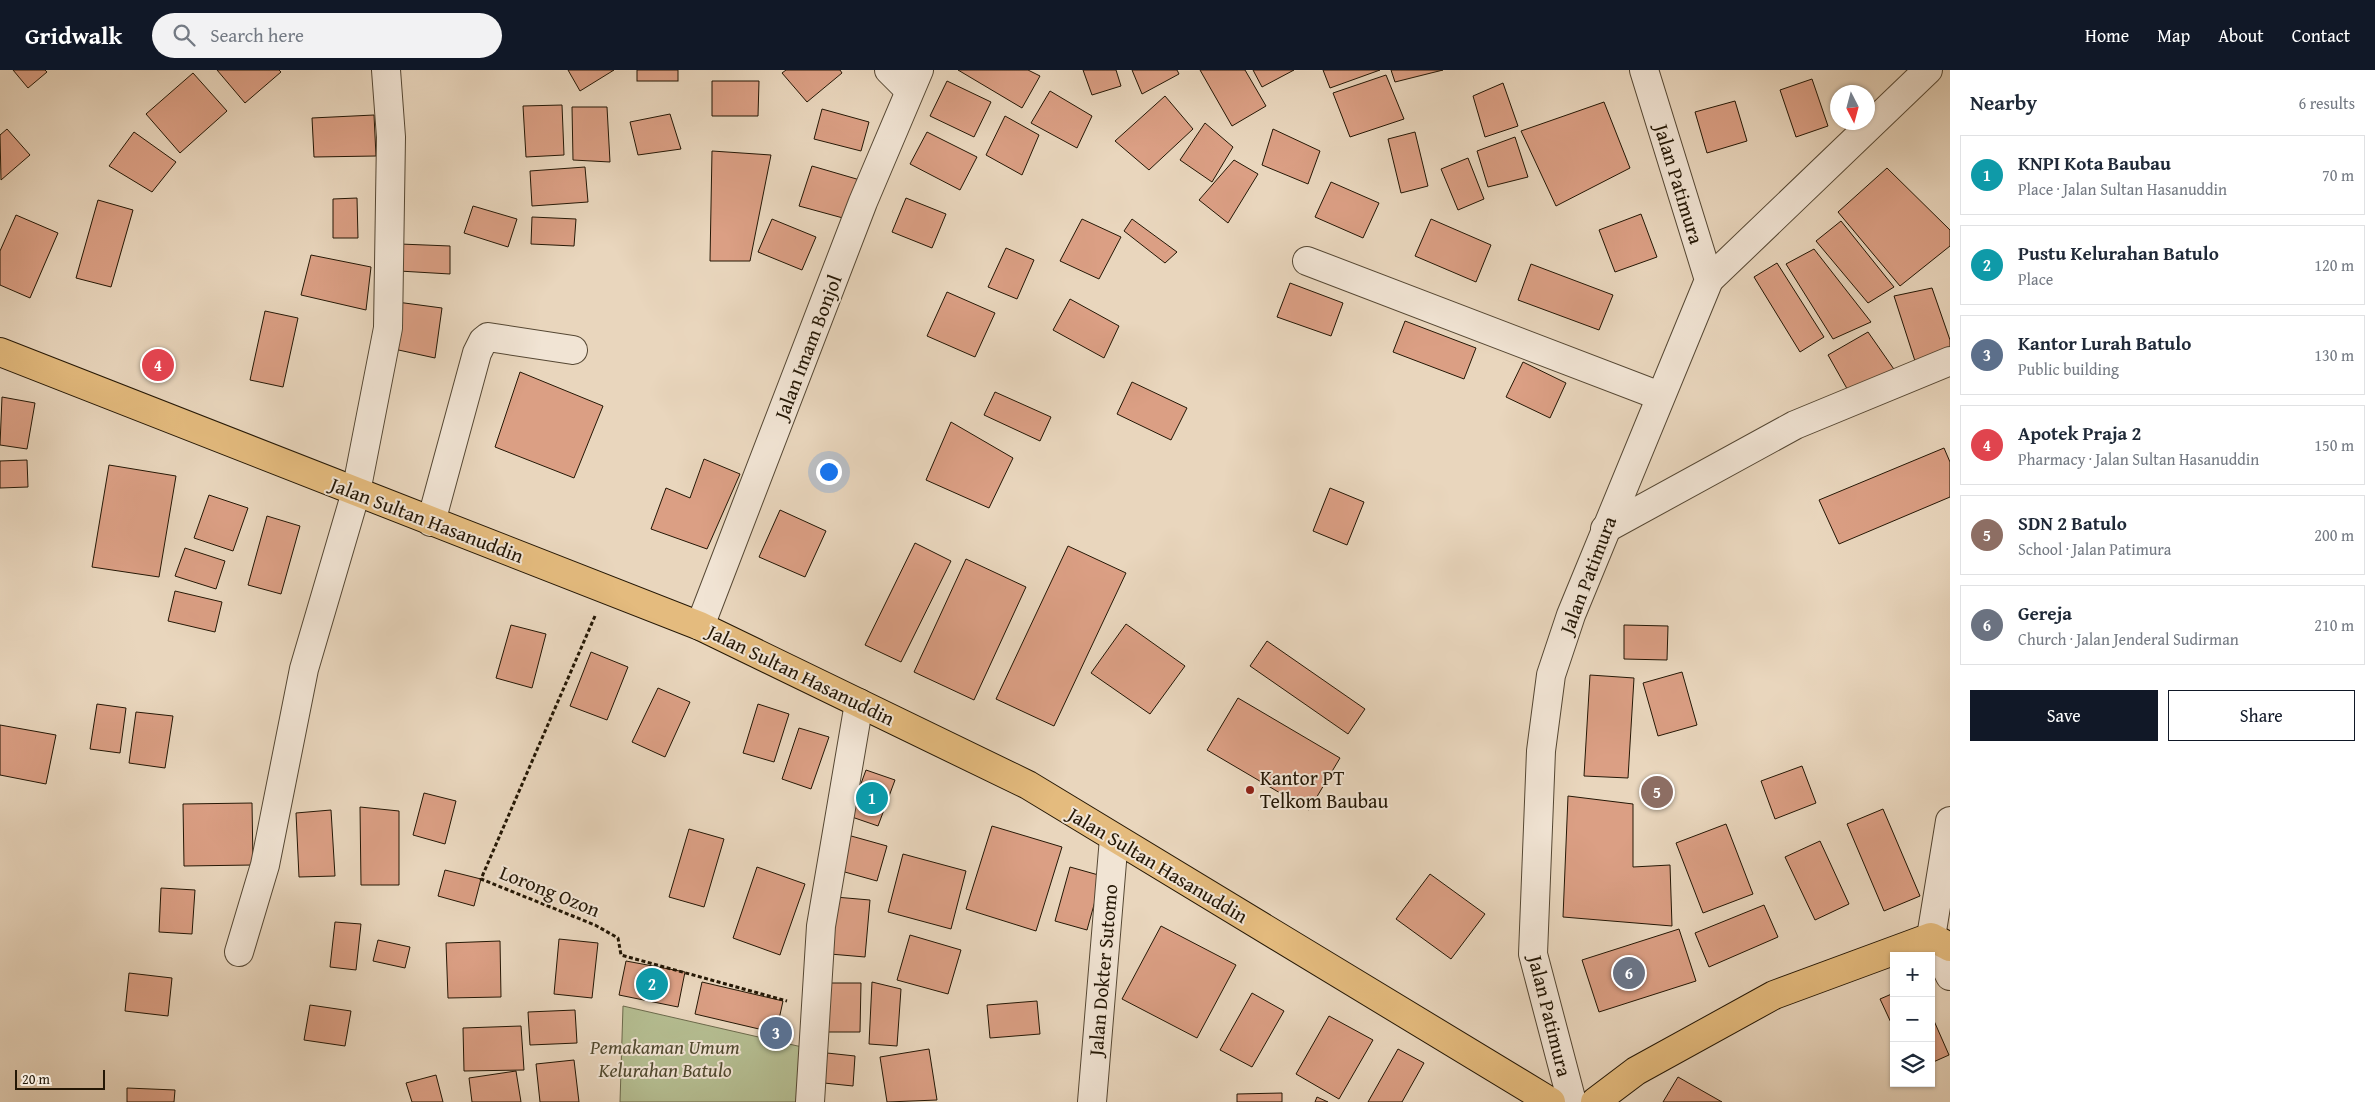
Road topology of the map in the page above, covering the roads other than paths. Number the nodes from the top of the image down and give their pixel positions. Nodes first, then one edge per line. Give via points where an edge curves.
1 (386, 70) edge
2 (889, 70) edge
3 (1644, 70) edge
4 (1928, 70) edge
5 (914, 80) edge
6 (1307, 261) dead end
7 (1709, 280) junction
8 (573, 350) dead end
9 (0, 352) edge
10 (1950, 361) edge
11 (1660, 396) junction
12 (356, 492) junction
13 (431, 522) junction
14 (1605, 529) junction
15 (700, 626) junction
16 (858, 703) junction
17 (1950, 821) edge
18 (1114, 838) junction
19 (1940, 942) edge
20 (238, 952) dead end
21 (1950, 976) edge
22 (810, 1102) edge
23 (1092, 1102) edge
24 (1551, 1102) edge
25 (1572, 1102) edge
26 (1595, 1102) edge

1 - 12 street via 391,137 388,328
2 - 5 street
3 - 7 street, Jalan Patimura
4 - 7 street
5 - 15 street, Jalan Imam Bonjol via 863,202
6 - 11 street
7 - 11 street, Jalan Patimura
8 - 13 street via 488,337 483,341
9 - 12 highway, Jalan Sultan Hasanuddin
10 - 14 street via 1795,425
11 - 14 street, Jalan Patimura
12 - 13 highway, Jalan Sultan Hasanuddin
12 - 20 street via 304,669 265,866
13 - 15 highway, Jalan Sultan Hasanuddin
14 - 25 street, Jalan Patimura via 1550,675 1540,761 1533,954
15 - 16 highway, Jalan Sultan Hasanuddin
16 - 18 highway, Jalan Sultan Hasanuddin via 1028,785
16 - 22 street via 821,926
17 - 19 street
18 - 23 street, Jalan Dokter Sutomo
18 - 24 highway, Jalan Sultan Hasanuddin
19 - 21 street
19 - 26 highway via 1774,995 1636,1071

